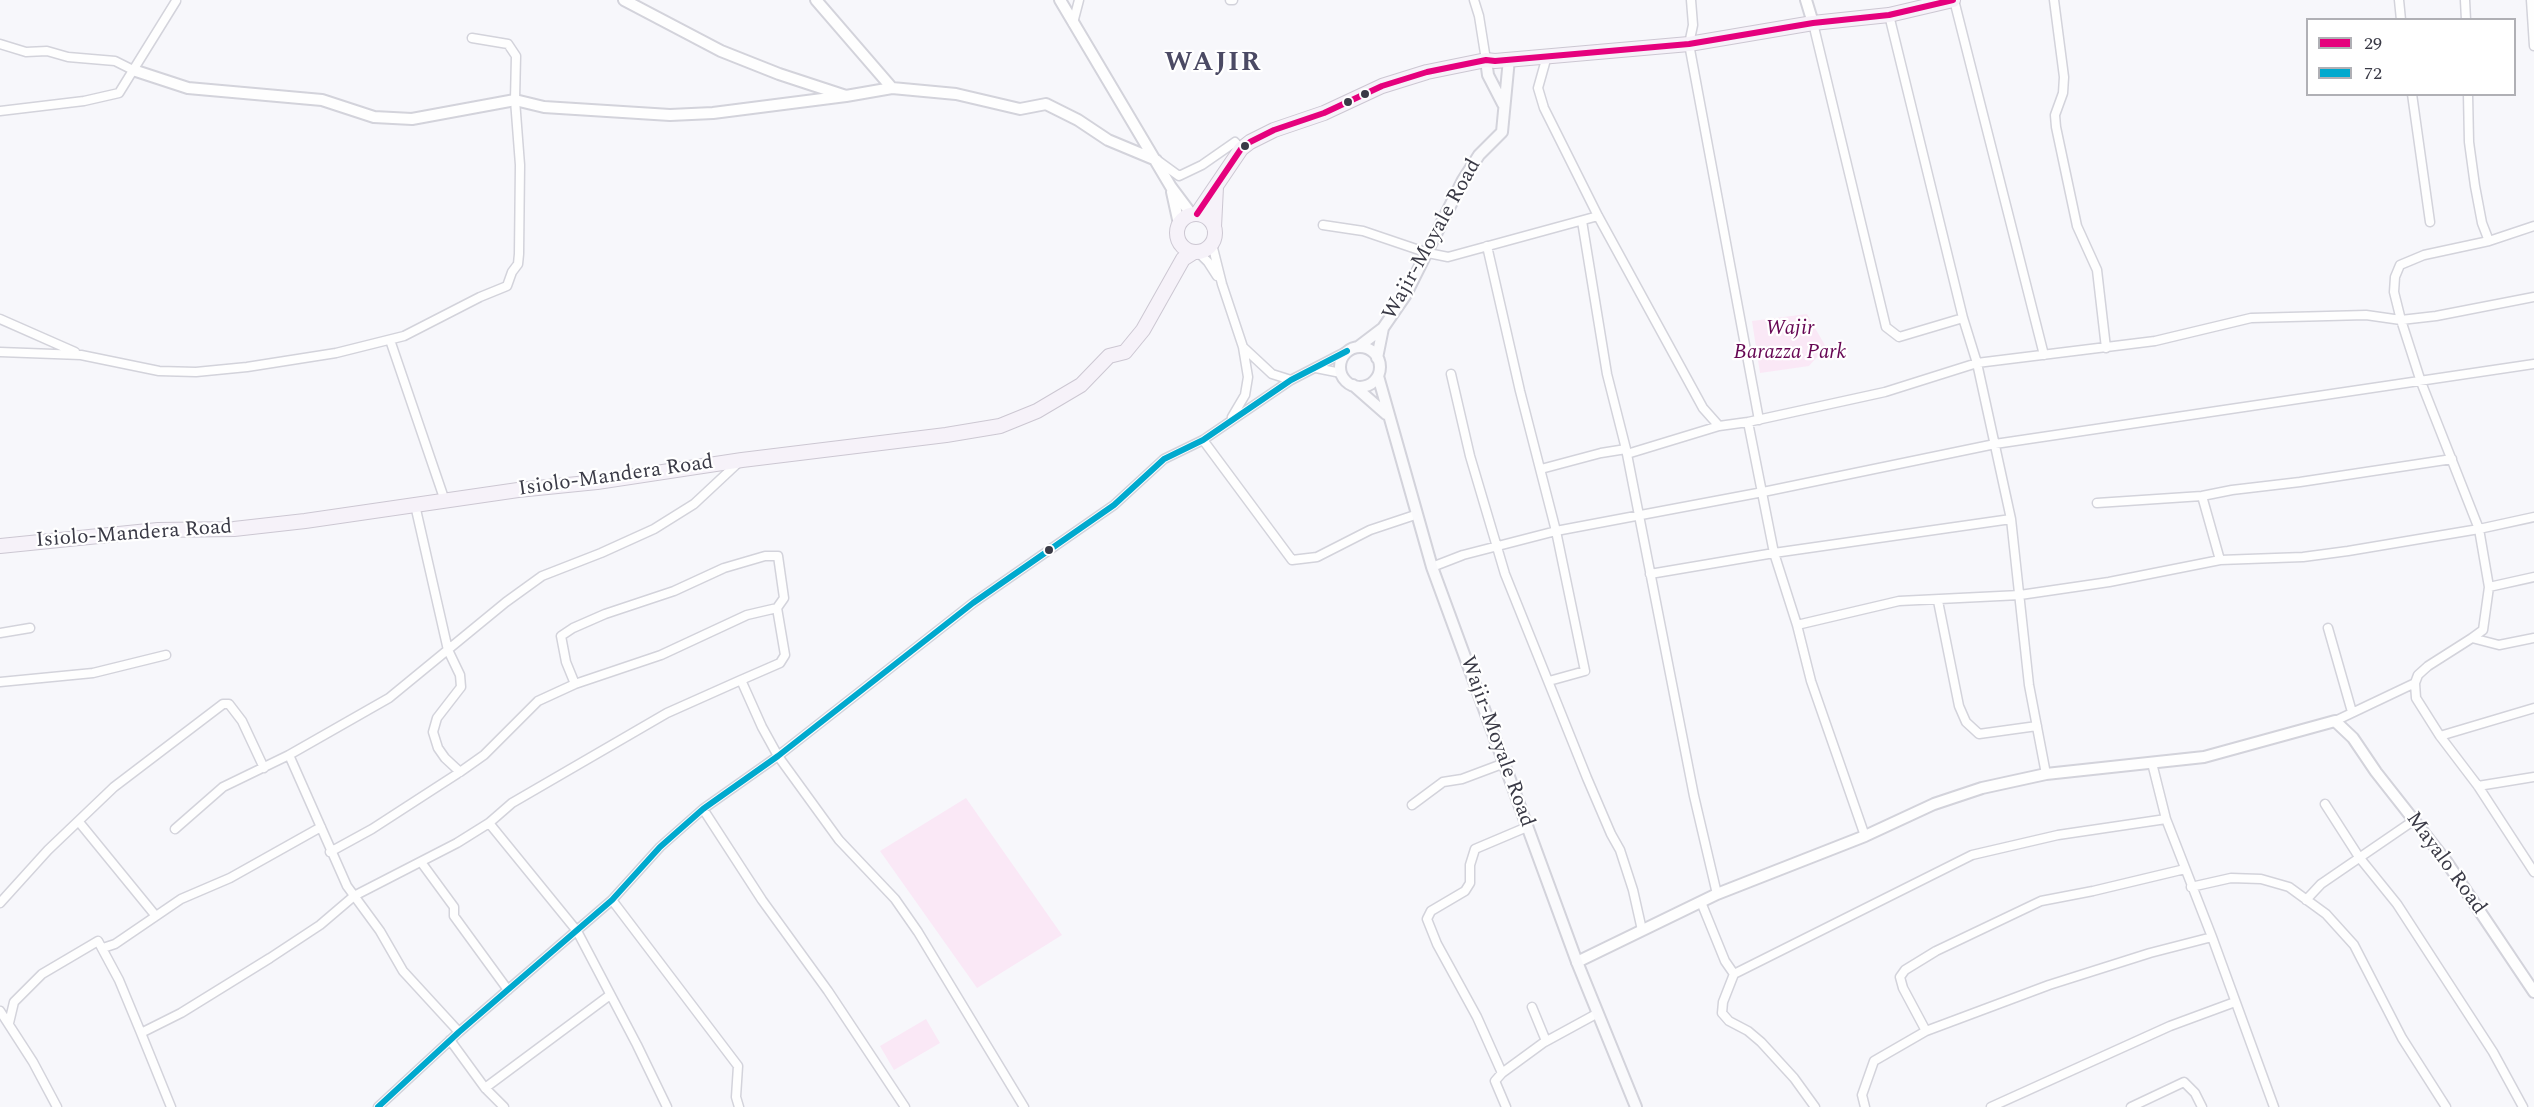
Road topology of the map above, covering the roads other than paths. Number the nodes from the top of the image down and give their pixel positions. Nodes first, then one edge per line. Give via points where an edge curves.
1 (624, 0) edge
2 (816, 0) edge
3 (1059, 0) edge
4 (1079, 0) edge
5 (1474, 0) edge
6 (1691, 0) edge
7 (1806, 0) edge
8 (1954, 0) edge
9 (2054, 0) edge
10 (2399, 0) edge
11 (2465, 0) edge
12 (2531, 0) edge
13 (176, 1) edge
14 (1889, 15) junction
15 (2402, 18) edge
16 (2466, 18) edge
17 (1073, 23) junction
18 (1814, 23) junction
19 (472, 38) dead end
20 (0, 44) edge
21 (1689, 44) junction
22 (2534, 46) edge
23 (1547, 56) junction
24 (1509, 59) junction
25 (1486, 60) junction
26 (133, 70) junction
27 (892, 88) junction
28 (846, 96) junction
29 (2412, 96) edge
30 (2468, 96) edge
31 (515, 100) junction
32 (1503, 104) junction
33 (0, 111) edge
34 (1240, 149) junction
35 (1156, 160) junction
36 (1171, 187) junction
37 (1216, 188) junction
38 (1194, 214) junction
39 (1598, 216) junction
40 (1582, 221) junction
41 (2430, 222) dead end
42 (1179, 224) junction
43 (1323, 225) dead end
44 (2534, 226) edge
45 (1214, 227) junction
46 (1178, 240) junction
47 (2488, 240) junction
48 (1212, 244) junction
49 (1487, 246) junction
50 (1196, 252) junction
51 (1428, 253) junction
52 (1170, 280) junction
53 (1222, 284) junction
54 (2534, 297) edge
55 (1963, 318) junction
56 (0, 319) edge
57 (2401, 320) junction
58 (1383, 328) junction
59 (390, 340) junction
60 (1243, 347) junction
61 (1358, 347) junction
62 (2106, 348) junction
63 (1347, 351) junction
64 (0, 352) edge
65 (81, 355) junction
66 (2044, 355) junction
67 (1377, 357) junction
68 (1977, 363) junction
69 (2534, 364) edge
70 (1316, 368) junction
71 (1341, 373) junction
72 (1451, 374) dead end
73 (1377, 375) junction
74 (1291, 380) junction
75 (2421, 381) junction
76 (1353, 385) junction
77 (1387, 414) junction
78 (1230, 420) junction
79 (1759, 420) junction
80 (1748, 422) junction
81 (1719, 426) junction
82 (1203, 440) junction
83 (1995, 444) junction
84 (1626, 451) junction
85 (2452, 459) junction
86 (742, 460) junction
87 (1541, 469) junction
88 (1763, 492) junction
89 (2202, 496) junction
90 (445, 501) junction
91 (2097, 503) dead end
92 (414, 505) junction
93 (1415, 515) junction
94 (1638, 516) junction
95 (2534, 517) edge
96 (2011, 519) junction
97 (2479, 529) junction
98 (1556, 531) junction
99 (1497, 545) junction
100 (0, 546) edge
101 (1774, 553) junction
102 (2220, 560) junction
103 (1432, 567) junction
104 (1650, 574) junction
105 (2534, 577) edge
106 (2489, 587) junction
107 (2020, 595) junction
108 (1938, 601) junction
109 (777, 608) junction
110 (1797, 624) junction
111 (30, 628) dead end
112 (2328, 628) dead end
113 (0, 633) edge
114 (2472, 638) junction
115 (2534, 638) edge
116 (448, 650) junction
117 (166, 655) dead end
118 (741, 680) junction
119 (1549, 681) junction
120 (0, 682) edge
121 (2415, 683) junction
122 (575, 684) junction
123 (2534, 708) edge
124 (2352, 712) junction
125 (2335, 721) junction
126 (2037, 726) junction
127 (2440, 736) junction
128 (289, 755) junction
129 (778, 756) junction
130 (2152, 763) junction
131 (1503, 764) junction
132 (264, 768) junction
133 (460, 772) junction
134 (2046, 774) junction
135 (2534, 777) edge
136 (2478, 786) junction
137 (2325, 804) dead end
138 (1412, 805) dead end
139 (703, 809) junction
140 (2166, 819) junction
141 (2413, 820) junction
142 (79, 822) junction
143 (489, 823) junction
144 (1527, 826) junction
145 (321, 827) junction
146 (175, 829) dead end
147 (1865, 836) junction
148 (2534, 851) edge
149 (330, 852) junction
150 (2523, 854) junction
151 (2360, 857) junction
152 (421, 862) junction
153 (2185, 869) junction
154 (2534, 872) edge
155 (2191, 887) junction
156 (1717, 894) junction
157 (354, 896) junction
158 (612, 900) junction
159 (2306, 900) junction
160 (1701, 902) junction
161 (0, 903) edge
162 (155, 915) junction
163 (1642, 930) junction
164 (577, 931) junction
165 (2212, 937) junction
166 (103, 948) junction
167 (1577, 962) junction
168 (1734, 974) junction
169 (508, 990) junction
170 (2534, 992) edge
171 (610, 995) junction
172 (2235, 1002) junction
173 (1532, 1007) dead end
174 (0, 1011) edge
175 (1598, 1013) junction
176 (9, 1023) junction
177 (1926, 1031) junction
178 (459, 1032) junction
179 (141, 1033) junction
180 (450, 1040) junction
181 (1546, 1041) junction
182 (1502, 1072) junction
183 (484, 1088) junction
184 (57, 1107) edge
185 (171, 1107) edge
186 (378, 1107) edge
187 (504, 1107) edge
188 (667, 1107) edge
189 (738, 1107) edge
190 (905, 1107) edge
191 (1024, 1107) edge
192 (1506, 1107) edge
193 (1636, 1107) edge
194 (1815, 1107) edge
195 (1865, 1107) edge
196 (1991, 1107) edge
197 (2131, 1107) edge
198 (2202, 1107) edge
199 (2274, 1107) edge
200 (2446, 1107) edge
201 (2523, 1107) edge

1 - 28 street via 721,51
2 - 27 street
3 - 17 street
4 - 17 street
5 - 25 street
6 - 21 street via 1693,25
7 - 18 street
8 - 14 highway
8 - 66 street
9 - 62 street via 2064,77 2056,127 2077,226 2099,278
10 - 15 street
11 - 16 street
12 - 22 street
13 - 26 street
14 - 18 highway
14 - 55 street
17 - 35 street
18 - 21 highway
18 - 55 street via 1886,327 1899,337
19 - 31 street via 508,44 513,49
20 - 26 street via 26,51 116,61
21 - 23 highway
21 - 79 street
23 - 24 highway
23 - 39 street via 1538,88 1544,108
24 - 25 highway
24 - 32 main road, Wajir-Moyale Road
25 - 32 main road via 1488,75
25 - 34 highway via 1382,86 1324,113 1274,130
26 - 31 street via 188,88 322,100 374,117 412,119
26 - 33 street via 119,93
27 - 28 street
27 - 35 street via 956,94 1020,109 1046,104 1108,140
28 - 31 street via 670,115 556,108
29 - 41 street
30 - 47 street via 2475,186
31 - 59 street via 520,165 519,264 507,286
32 - 51 main road, Wajir-Moyale Road via 1502,132 1462,180
34 - 35 street via 1235,142 1179,176
34 - 37 highway
35 - 36 street
36 - 38 street
36 - 42 street
37 - 38 highway
37 - 45 highway
38 - 42 highway
38 - 45 highway via 1207,218
39 - 40 street
39 - 81 street via 1703,408
40 - 49 street
40 - 84 street via 1607,374
42 - 46 highway, Isiolo-Mandera Road
43 - 51 street via 1363,231
44 - 47 street
45 - 48 highway
46 - 50 highway via 1184,248
46 - 52 highway, Isiolo-Mandera Road
47 - 57 street via 2424,255 2400,265 2394,292
48 - 50 highway, Isiolo-Mandera Road
48 - 53 street
49 - 51 street via 1448,257
49 - 87 street
50 - 52 highway, Isiolo-Mandera Road via 1183,259
50 - 53 street via 1208,262
51 - 58 main road, Wajir-Moyale Road
52 - 86 highway, Isiolo-Mandera Road via 1143,330 1125,352 1109,356 1081,385 1018,420 946,435
53 - 60 street
54 - 57 street
55 - 68 street
56 - 65 street
57 - 62 street via 2366,315 2251,318
57 - 75 street
58 - 61 main road
58 - 67 main road, Wajir-Moyale Road
59 - 65 street via 336,353 196,372 159,371
59 - 90 street
60 - 74 street via 1272,374
60 - 78 street via 1248,377 1245,395
61 - 63 main road
61 - 67 main road
62 - 66 street
63 - 70 street
63 - 71 main road
64 - 65 street
66 - 68 street
67 - 73 main road
68 - 79 street via 1885,392
68 - 83 street
69 - 75 street
70 - 71 street
70 - 74 street
71 - 76 main road
72 - 99 street
73 - 76 main road via 1366,386
73 - 77 main road, Wajir-Moyale Road
74 - 78 street
75 - 83 street
75 - 85 street
76 - 77 main road
77 - 93 main road, Wajir-Moyale Road
78 - 82 street
79 - 80 street
80 - 81 street
80 - 88 street
81 - 84 street
82 - 93 street via 1292,560 1317,557 1370,530
82 - 129 street via 1164,459 1113,505 973,603
83 - 88 street
83 - 96 street
84 - 87 street via 1600,453
84 - 94 street
85 - 89 street
85 - 97 street
86 - 90 highway, Isiolo-Mandera Road
86 - 116 street via 694,504 654,529 542,576
87 - 98 street
88 - 94 street
88 - 101 street
89 - 91 street
89 - 102 street
90 - 92 highway, Isiolo-Mandera Road
92 - 100 highway, Isiolo-Mandera Road via 234,529 158,530
92 - 116 street
93 - 103 main road, Wajir-Moyale Road
94 - 98 street
94 - 104 street
95 - 97 street
96 - 101 street
96 - 107 street
97 - 102 street via 2303,557
97 - 106 street
98 - 99 street
98 - 119 street via 1585,671
99 - 103 street
99 - 119 street via 1533,649
101 - 104 street
101 - 110 street
102 - 107 street
103 - 131 main road, Wajir-Moyale Road
104 - 156 street
105 - 106 street
106 - 114 street via 2483,630
107 - 108 street
107 - 126 street
108 - 110 street via 1899,601
108 - 126 street via 1959,706 1966,722 1979,734
109 - 118 street via 785,656 780,663
109 - 122 street via 747,615 661,655
109 - 122 street via 784,598 778,556 724,568 674,591 605,614 561,636
110 - 147 street via 1811,681
111 - 113 street
112 - 124 street
114 - 115 street via 2499,645
114 - 121 street via 2428,666
116 - 128 street via 389,698
116 - 133 street via 460,675 461,687 437,718 433,732 438,748
117 - 120 street via 93,673
118 - 129 street
118 - 143 street via 667,713 512,803
119 - 163 street via 1620,850
121 - 124 street
121 - 127 street via 2416,698
122 - 133 street via 538,701 484,755
123 - 127 street
124 - 125 street
125 - 130 street via 2204,757
125 - 141 street, Mayalo Road via 2353,738
126 - 134 street
127 - 136 street
128 - 132 street
128 - 145 street
129 - 139 street
129 - 191 street via 838,840 888,892 918,932
130 - 134 street
130 - 140 street
131 - 138 street via 1443,782
131 - 144 main road, Wajir-Moyale Road
132 - 142 street via 242,721 229,704 223,704 114,787
132 - 146 street via 223,787
133 - 149 street
134 - 147 street via 1982,788 1934,804
135 - 136 street
136 - 150 street
137 - 151 street
139 - 158 street via 660,847
139 - 190 street
140 - 153 street
140 - 168 street via 2058,835 1972,855
141 - 151 street
141 - 170 street, Mayalo Road via 2446,861
142 - 161 street
142 - 162 street
143 - 152 street
143 - 164 street
144 - 167 main road, Wajir-Moyale Road
144 - 182 street via 1475,849 1470,883 1465,891 1431,911 1427,919
145 - 149 street
145 - 162 street
147 - 156 street
148 - 150 street
149 - 157 street
150 - 154 street
151 - 159 street via 2321,884
151 - 201 street via 2397,904 2493,1052
152 - 157 street
152 - 169 street via 454,907 454,916
153 - 155 street
153 - 177 street via 2041,901 1905,970 1900,977 1903,988
155 - 159 street via 2231,878 2261,879 2289,887
155 - 165 street
156 - 160 street
157 - 178 street via 403,971
157 - 179 street via 320,925 270,958
158 - 164 street
158 - 189 street via 738,1066
159 - 200 street via 2326,914 2354,945 2402,1038
160 - 163 street
160 - 168 street
162 - 166 street via 115,944
163 - 167 street
164 - 169 street
164 - 171 street
165 - 172 street
165 - 177 street via 2049,985
166 - 176 street via 98,941 42,974 14,1002
166 - 179 street
167 - 175 main road, Wajir-Moyale Road
168 - 194 street via 1721,1008 1724,1016 1761,1042
169 - 178 street
171 - 183 street
171 - 188 street
172 - 196 street via 2160,1030
172 - 199 street
173 - 181 street
174 - 176 street
175 - 181 street
175 - 193 main road, Wajir-Moyale Road
176 - 184 street
177 - 195 street via 1874,1061 1862,1095
178 - 180 street
179 - 185 street
180 - 183 street
180 - 186 street
181 - 182 street
182 - 192 street via 1495,1081
183 - 187 street
197 - 198 street via 2184,1082

